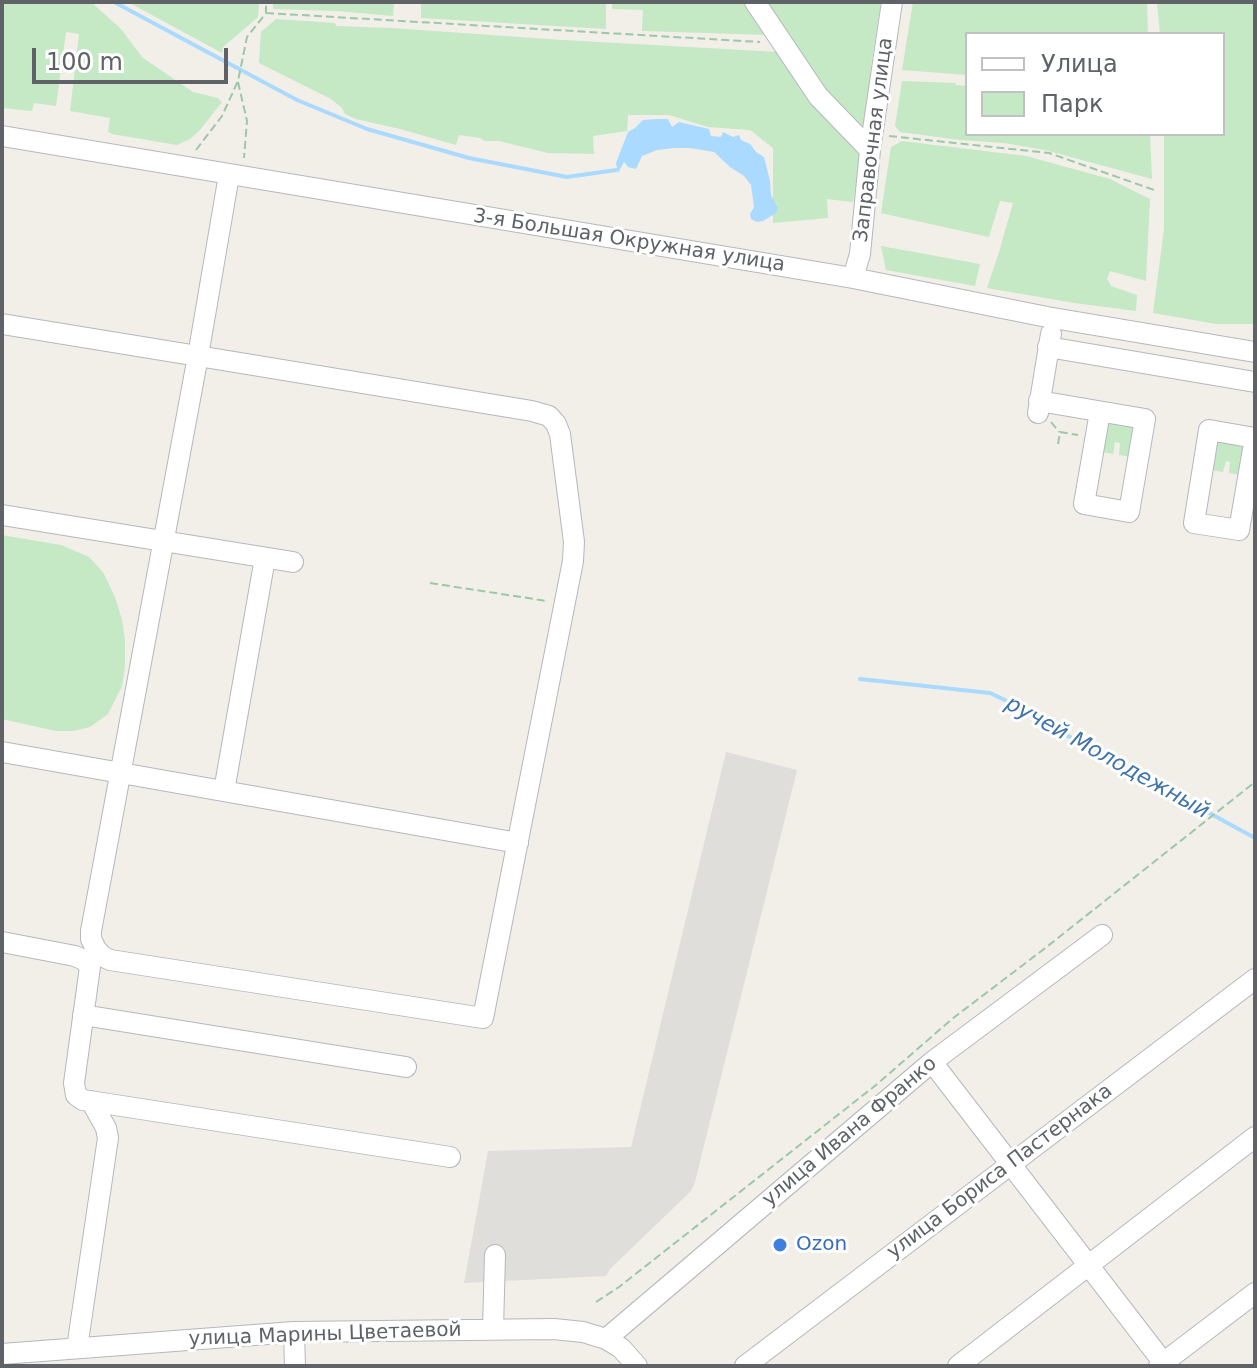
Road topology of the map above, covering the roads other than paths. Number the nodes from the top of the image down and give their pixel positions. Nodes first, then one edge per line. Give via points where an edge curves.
1 (755, 2) edge
2 (892, 2) edge
3 (2, 136) edge
4 (871, 142) junction
5 (236, 176) junction
6 (853, 278) junction
7 (1053, 318) junction
8 (2, 324) edge
9 (1048, 347) junction
10 (1255, 352) edge
11 (198, 356) junction
12 (1255, 382) edge
13 (1100, 412) junction
14 (1255, 438) edge
15 (2, 515) edge
16 (163, 542) junction
17 (265, 558) junction
18 (293, 562) dead end
19 (2, 752) edge
20 (121, 772) junction
21 (224, 791) junction
22 (518, 843) junction
23 (1102, 935) dead end
24 (2, 942) edge
25 (1255, 979) edge
26 (83, 1015) junction
27 (932, 1062) junction
28 (406, 1067) dead end
29 (91, 1101) junction
30 (1255, 1137) edge
31 (450, 1157) dead end
32 (1011, 1164) junction
33 (495, 1255) dead end
34 (1089, 1266) junction
35 (1255, 1293) edge
36 (493, 1329) junction
37 (294, 1332) junction
38 (606, 1339) junction
39 (77, 1348) junction
40 (2, 1354) edge
41 (1163, 1365) edge
42 (295, 1366) edge
43 (637, 1366) edge
44 (745, 1366) edge
45 (958, 1366) edge

1 - 4 street via 818,96
2 - 4 street, Заправочная улица
3 - 5 street, 3-я Большая Окружная улица
4 - 6 street, Заправочная улица
5 - 6 street, 3-я Большая Окружная улица
5 - 11 street
6 - 7 street, 3-я Большая Окружная улица
7 - 9 street
7 - 10 street, 3-я Большая Окружная улица
8 - 11 street
9 - 12 street
9 - 13 street via 1050,418
11 - 16 street
11 - 22 street via 532,411 556,424 573,561
13 - 13 street via 1145,419 1129,512 1084,504
14 - 14 street via 1209,430 1194,523 1239,530
15 - 16 street
16 - 17 street
16 - 20 street
17 - 18 street
17 - 21 street
19 - 20 street
20 - 21 street
20 - 22 street via 91,931 96,949 110,960 483,1018
21 - 22 street
23 - 27 street, улица Ивана Франко
24 - 26 street via 84,960 90,967
25 - 32 street, улица Бориса Пастернака
26 - 28 street
26 - 29 street via 74,1088 76,1095
27 - 32 street
27 - 38 street, улица Ивана Франко
29 - 31 street
29 - 39 street via 108,1138
30 - 34 street
32 - 34 street
32 - 44 street, улица Бориса Пастернака
33 - 36 street
34 - 41 street
34 - 45 street
35 - 41 street
36 - 37 street, улица Марины Цветаевой
36 - 38 street, улица Марины Цветаевой via 568,1330
37 - 39 street, улица Марины Цветаевой
37 - 42 street
38 - 43 street, улица Марины Цветаевой
39 - 40 street, улица Марины Цветаевой

